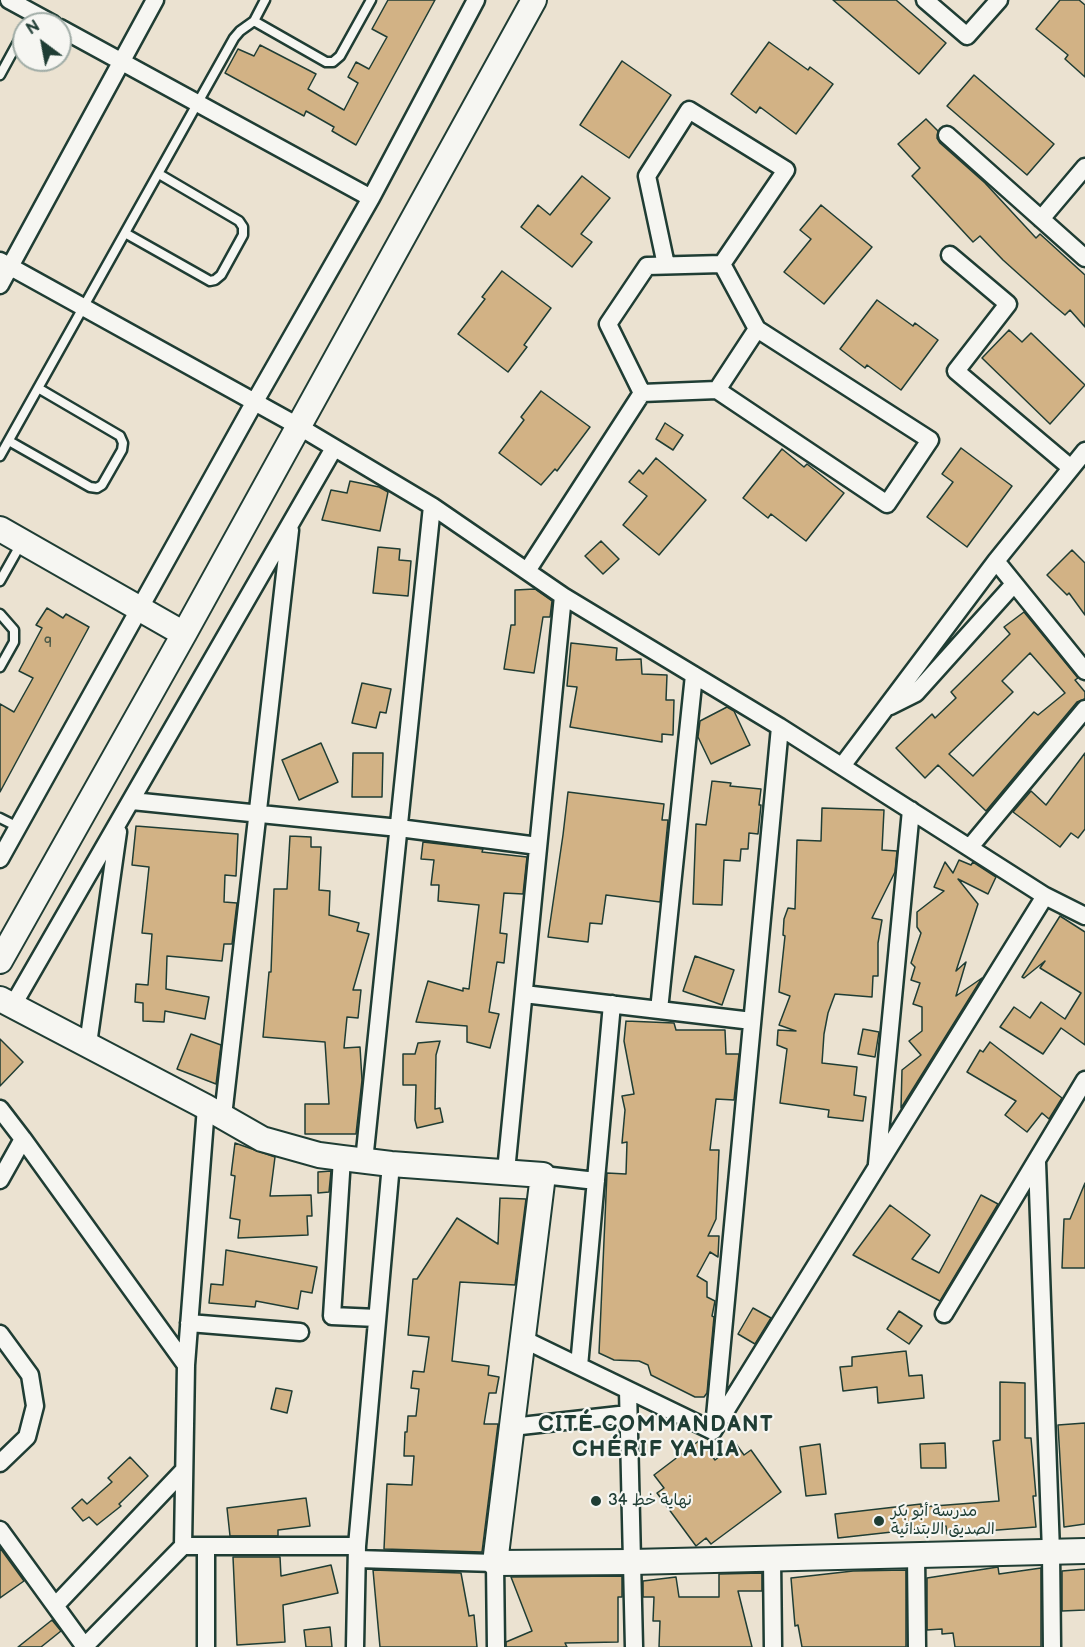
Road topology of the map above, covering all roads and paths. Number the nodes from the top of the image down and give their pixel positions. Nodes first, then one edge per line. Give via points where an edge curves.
1 (155, 0) edge
2 (266, 0) edge
3 (371, 0) edge
4 (476, 0) edge
5 (534, 0) edge
6 (925, 0) edge
7 (999, 0) edge
8 (14, 1) edge
9 (24, 12) edge
10 (254, 21) junction
11 (72, 34) edge
12 (12, 53) edge
13 (121, 61) junction
14 (0, 75) edge
15 (199, 103) junction
16 (947, 135) dead end
17 (1085, 167) edge
18 (159, 174) junction
19 (371, 198) junction
20 (1041, 219) junction
21 (125, 233) junction
22 (950, 255) dead end
23 (1085, 258) edge
24 (5, 264) edge
25 (722, 264) junction
26 (666, 265) junction
27 (0, 285) edge
28 (83, 308) junction
29 (758, 329) junction
30 (38, 388) junction
31 (717, 390) junction
32 (642, 393) junction
33 (254, 403) junction
34 (298, 426) junction
35 (9, 441) junction
36 (334, 448) junction
37 (1085, 451) edge
38 (0, 456) edge
39 (1071, 468) junction
40 (432, 506) junction
41 (291, 522) junction
42 (0, 529) edge
43 (22, 542) junction
44 (996, 561) junction
45 (527, 571) junction
46 (0, 581) edge
47 (1014, 584) junction
48 (563, 596) junction
49 (140, 607) junction
50 (0, 614) edge
51 (184, 634) junction
52 (0, 667) edge
53 (1085, 671) edge
54 (694, 675) junction
55 (886, 707) junction
56 (1085, 709) edge
57 (780, 727) junction
58 (842, 766) junction
59 (132, 801) junction
60 (911, 810) junction
61 (257, 814) junction
62 (0, 818) edge
63 (120, 823) junction
64 (18, 827) junction
65 (399, 828) junction
66 (538, 846) junction
67 (970, 847) junction
68 (0, 859) edge
69 (1045, 896) junction
70 (1085, 916) edge
71 (0, 961) edge
72 (524, 994) junction
73 (7, 1002) edge
74 (612, 1004) junction
75 (659, 1010) junction
76 (752, 1021) junction
77 (88, 1044) junction
78 (1085, 1080) edge
79 (0, 1109) edge
80 (214, 1112) junction
81 (23, 1139) junction
82 (353, 1159) junction
83 (1037, 1162) junction
84 (391, 1164) junction
85 (877, 1167) junction
86 (506, 1172) junction
87 (543, 1175) junction
88 (0, 1180) edge
89 (596, 1181) junction
90 (944, 1314) dead end
91 (377, 1318) junction
92 (189, 1323) junction
93 (300, 1332) dead end
94 (0, 1334) edge
95 (523, 1339) junction
96 (186, 1365) junction
97 (579, 1366) junction
98 (627, 1390) junction
99 (628, 1414) junction
100 (512, 1426) junction
101 (713, 1431) junction
102 (0, 1463) edge
103 (184, 1470) junction
104 (0, 1530) edge
105 (183, 1546) junction
106 (206, 1546) junction
107 (1085, 1551) edge
108 (357, 1552) junction
109 (1051, 1552) junction
110 (916, 1555) junction
111 (772, 1558) junction
112 (632, 1562) junction
113 (495, 1563) junction
114 (55, 1606) junction
115 (85, 1647) edge
116 (206, 1647) edge
117 (356, 1647) edge
118 (496, 1647) edge
119 (634, 1647) edge
120 (773, 1647) edge
121 (916, 1647) edge
122 (1052, 1647) edge

1 - 13 street
2 - 10 lane
3 - 10 lane via 333,62 326,62
4 - 19 street
5 - 34 street
6 - 7 street via 967,36
8 - 9 street
10 - 15 lane via 234,38
11 - 13 street
12 - 14 lane
13 - 15 street
13 - 24 street
15 - 18 lane
15 - 19 street
16 - 20 street
17 - 20 street
18 - 21 lane
18 - 21 lane via 243,227 243,235 221,275 210,281
19 - 33 street
20 - 23 street
21 - 28 lane
22 - 39 street via 1008,304 956,371
24 - 27 street
24 - 28 street
25 - 26 street
25 - 26 street via 786,170 689,110 647,176
25 - 29 street
26 - 32 street via 647,266 608,324
28 - 30 lane
28 - 33 street
29 - 31 street
29 - 31 street via 930,440 888,504
30 - 35 lane
30 - 35 lane via 120,436 122,450 97,488
31 - 32 street
32 - 45 street
33 - 34 street
33 - 49 street
34 - 36 street
34 - 51 street
35 - 38 lane
36 - 40 street
36 - 41 street
37 - 39 street
39 - 44 street
40 - 45 street
40 - 65 street
41 - 59 street
41 - 61 street
42 - 43 street
43 - 46 lane
43 - 49 street
44 - 47 street
44 - 55 street
45 - 48 street
47 - 53 street
47 - 55 street via 916,693
48 - 54 street
48 - 66 street
49 - 51 street
49 - 64 street
50 - 52 lane via 14,630 14,642
51 - 71 street
54 - 57 street
54 - 75 street
55 - 58 street
56 - 67 street
57 - 58 street
57 - 76 street
58 - 60 street
59 - 61 street
59 - 63 street
60 - 67 street
60 - 85 street
61 - 65 street
61 - 80 street
62 - 64 lane
63 - 73 street
63 - 77 street
64 - 68 street
65 - 66 street
65 - 82 street
66 - 72 street
67 - 69 street
69 - 70 street
69 - 85 street
72 - 74 street
72 - 86 street
73 - 77 street
74 - 75 street
74 - 89 street
75 - 76 street
76 - 101 street
77 - 80 street
78 - 83 street
79 - 81 street
80 - 82 street via 262,1139 319,1155
80 - 92 street
81 - 88 street
81 - 96 street
82 - 84 street
82 - 91 street via 332,1316
83 - 90 street
83 - 109 street
84 - 86 street
84 - 91 street
85 - 101 street
86 - 87 street
87 - 89 street
87 - 95 street
89 - 97 street
91 - 108 street
92 - 93 street
92 - 96 street
94 - 102 street via 30,1375 35,1406 27,1437
95 - 97 street
95 - 100 street
96 - 103 street
97 - 98 street
98 - 99 street
98 - 101 street
99 - 100 street
99 - 112 street
100 - 113 street
103 - 105 street
103 - 114 street
104 - 114 street
105 - 106 street
105 - 115 street
106 - 108 street
106 - 116 street
107 - 109 street
108 - 113 street
108 - 117 street
109 - 110 street
109 - 122 street
110 - 111 street
110 - 121 street
111 - 112 street
111 - 120 street
112 - 113 street
112 - 119 street
113 - 118 street
114 - 115 street

